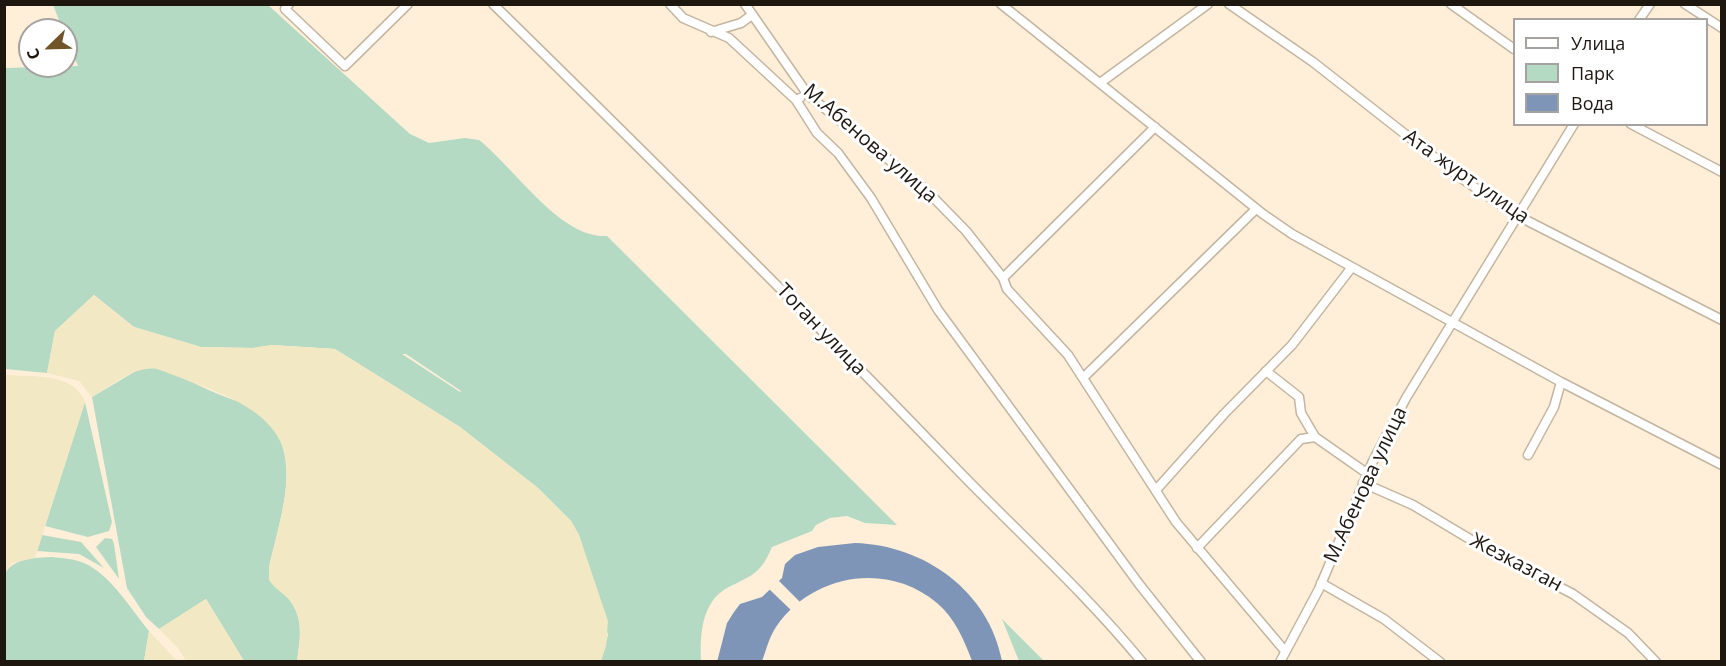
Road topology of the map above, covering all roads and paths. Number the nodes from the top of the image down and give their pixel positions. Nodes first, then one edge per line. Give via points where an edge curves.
1 (290, 4) edge
2 (408, 4) edge
3 (494, 4) edge
4 (670, 4) edge
5 (746, 4) edge
6 (1002, 4) edge
7 (1208, 4) edge
8 (1229, 4) edge
9 (1451, 4) edge
10 (1650, 4) edge
11 (1685, 4) edge
12 (752, 15) junction
13 (1641, 18) edge
14 (1707, 18) edge
15 (1708, 19) edge
16 (1722, 28) edge
17 (710, 32) junction
18 (1513, 48) edge
19 (1100, 83) junction
20 (808, 95) junction
21 (796, 100) junction
22 (1573, 126) edge
23 (1635, 126) edge
24 (1155, 127) junction
25 (1722, 172) edge
26 (1256, 209) junction
27 (1516, 215) junction
28 (1352, 267) junction
29 (1003, 278) junction
30 (1722, 320) edge
31 (1452, 322) junction
32 (1266, 371) junction
33 (1083, 376) junction
34 (1561, 382) junction
35 (1316, 437) junction
36 (1528, 455) dead end
37 (1722, 465) edge
38 (1368, 474) junction
39 (1364, 483) junction
40 (1156, 490) junction
41 (1197, 548) junction
42 (1322, 584) junction
43 (1285, 651) junction
44 (1142, 662) edge
45 (1202, 662) edge
46 (1280, 662) edge
47 (1440, 662) edge
48 (1656, 662) edge

1 - 2 street via 285,9 345,66
3 - 44 street, Тоган улица via 704,210 1070,581
4 - 17 street via 683,18
5 - 12 street, М.Абенова улица
6 - 19 street
7 - 19 street
8 - 27 street, Ата журт улица via 1313,62 1461,178
9 - 18 street
10 - 13 street
11 - 14 street
12 - 17 street via 741,23
12 - 20 street, М.Абенова улица
15 - 16 street
17 - 21 street via 729,38
19 - 24 street
20 - 21 street
20 - 29 street, М.Абенова улица via 924,188 966,231
21 - 45 street via 817,133 838,153 871,198 938,310 1138,584
22 - 27 street, М.Абенова улица
23 - 25 street
24 - 26 street
24 - 29 street
26 - 28 street
26 - 33 street
27 - 30 street, Ата журт улица
27 - 31 street, М.Абенова улица
28 - 31 street
28 - 32 street via 1292,345
29 - 33 street, М.Абенова улица via 1007,289
31 - 34 street
31 - 38 street, М.Абенова улица via 1406,398
32 - 35 street via 1299,397 1301,413
32 - 40 street
33 - 40 street, М.Абенова улица
34 - 36 street via 1554,407
34 - 37 street
35 - 38 street
35 - 41 street via 1301,439
38 - 39 street, М.Абенова улица
39 - 42 street, М.Абенова улица
39 - 48 street, Жезказган via 1413,505 1573,594 1628,633
40 - 41 street, М.Абенова улица
41 - 43 street, М.Абенова улица
42 - 43 street, М.Абенова улица
42 - 47 street via 1384,619
43 - 46 street, М.Абенова улица

